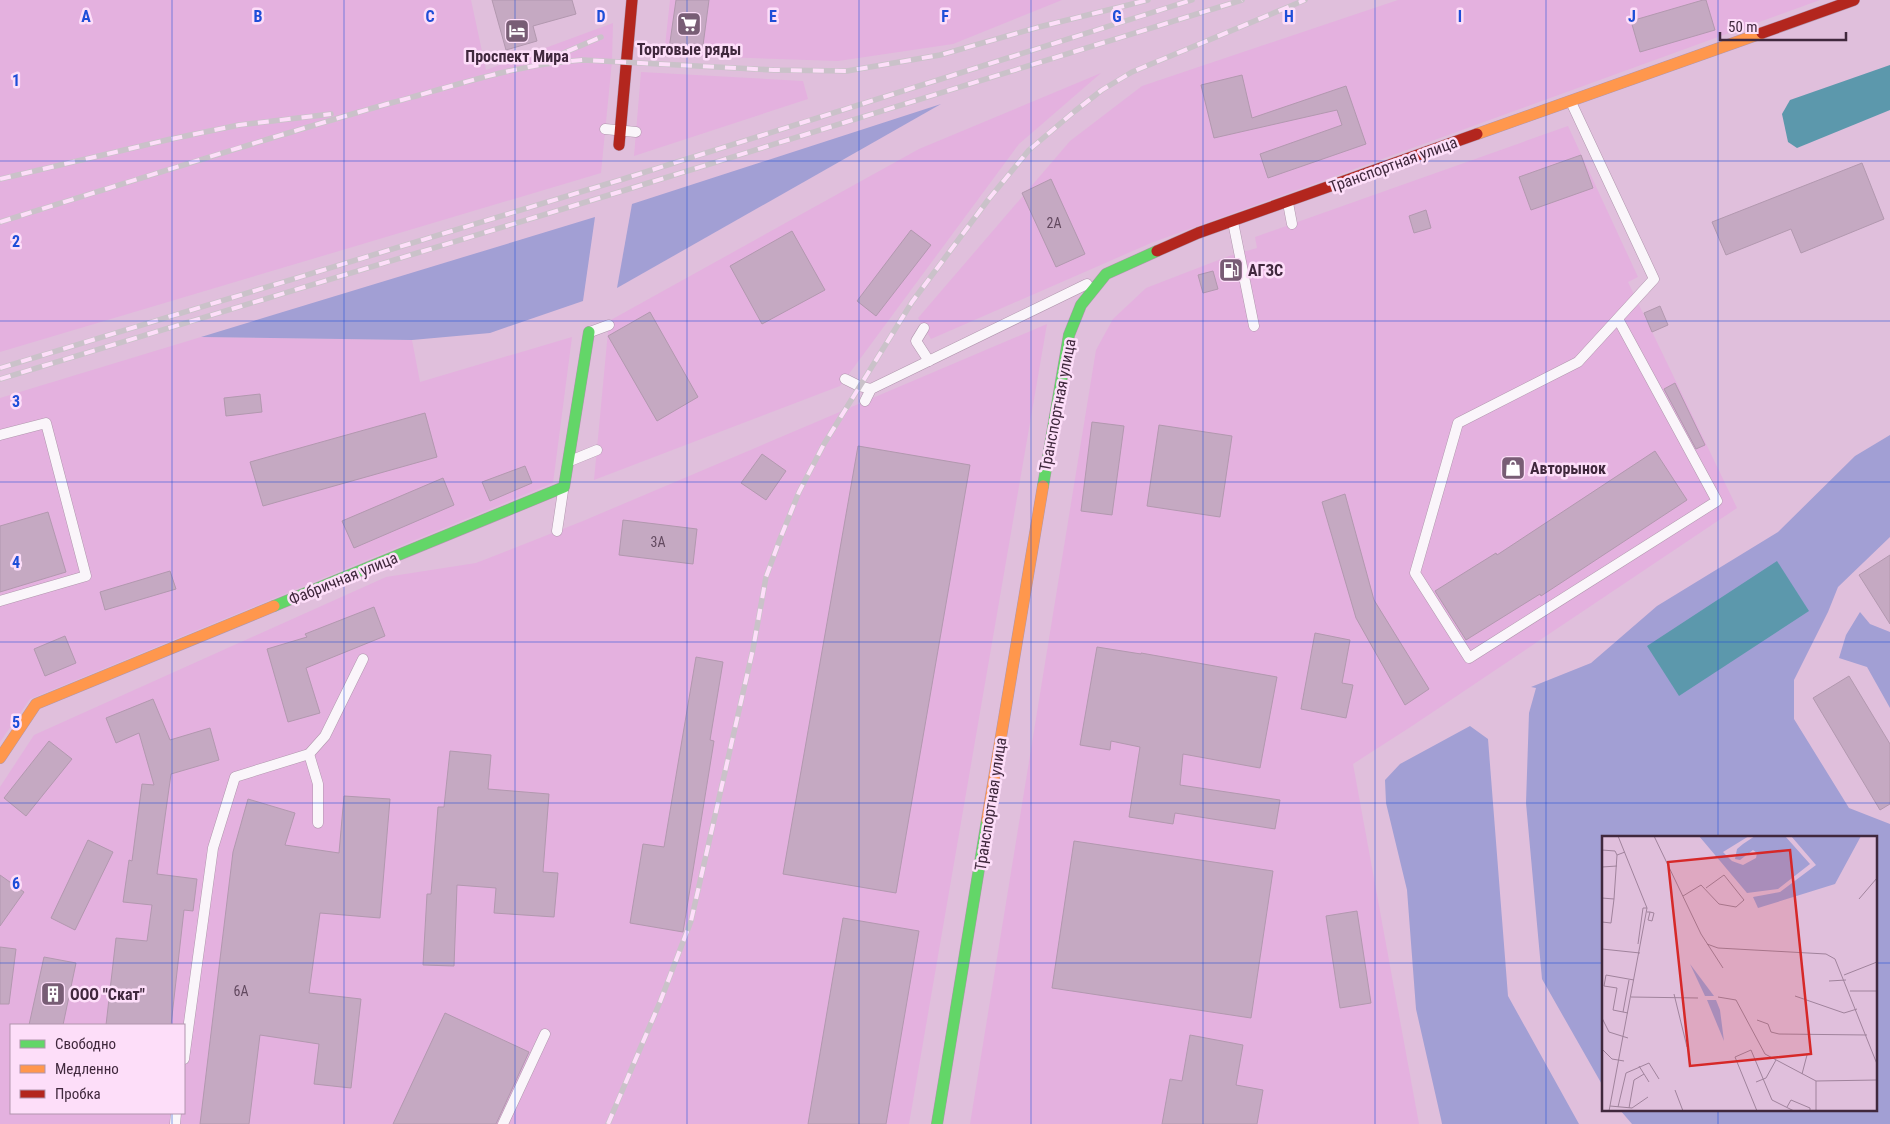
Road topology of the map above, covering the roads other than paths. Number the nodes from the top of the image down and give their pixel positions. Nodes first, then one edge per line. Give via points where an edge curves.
1 (631, 0) edge
2 (1854, 0) edge
3 (1570, 101) junction
4 (605, 129) dead end
5 (620, 130) junction
6 (636, 132) dead end
7 (619, 145) dead end
8 (1286, 198) junction
9 (1233, 221) junction
10 (1292, 224) dead end
11 (1106, 274) junction
12 (1618, 319) junction
13 (609, 325) dead end
14 (1254, 326) dead end
15 (924, 328) dead end
16 (586, 336) joint
17 (929, 361) junction
18 (846, 379) dead end
19 (871, 389) junction
20 (865, 401) dead end
21 (0, 435) edge
22 (597, 450) dead end
23 (568, 462) junction
24 (564, 487) junction
25 (557, 531) dead end
26 (0, 601) edge
27 (363, 659) dead end
28 (309, 754) junction
29 (0, 758) edge
30 (318, 823) dead end
31 (545, 1034) dead end
32 (185, 1052) edge
33 (503, 1124) edge
34 (936, 1124) edge

1 - 5 street
2 - 3 street, Транспортная улица
3 - 8 street, Транспортная улица
3 - 12 lane via 1654,279
4 - 5 lane
5 - 6 lane
5 - 7 street
8 - 9 street, Транспортная улица
8 - 10 lane
9 - 11 street, Транспортная улица
9 - 14 lane
11 - 17 lane
11 - 34 street, Транспортная улица via 1081,305 1061,375
12 - 12 lane via 1717,501 1469,658 1415,573 1458,423 1578,362
13 - 16 lane
15 - 17 lane via 916,341
16 - 23 street
17 - 19 lane
18 - 19 lane
19 - 20 lane
21 - 26 lane via 46,422 86,576
22 - 23 lane
23 - 24 street
24 - 25 lane
24 - 29 street, Фабричная улица via 382,566 36,704
27 - 28 lane via 324,736
28 - 30 lane via 318,784
28 - 32 lane via 235,777 213,848
31 - 33 lane

